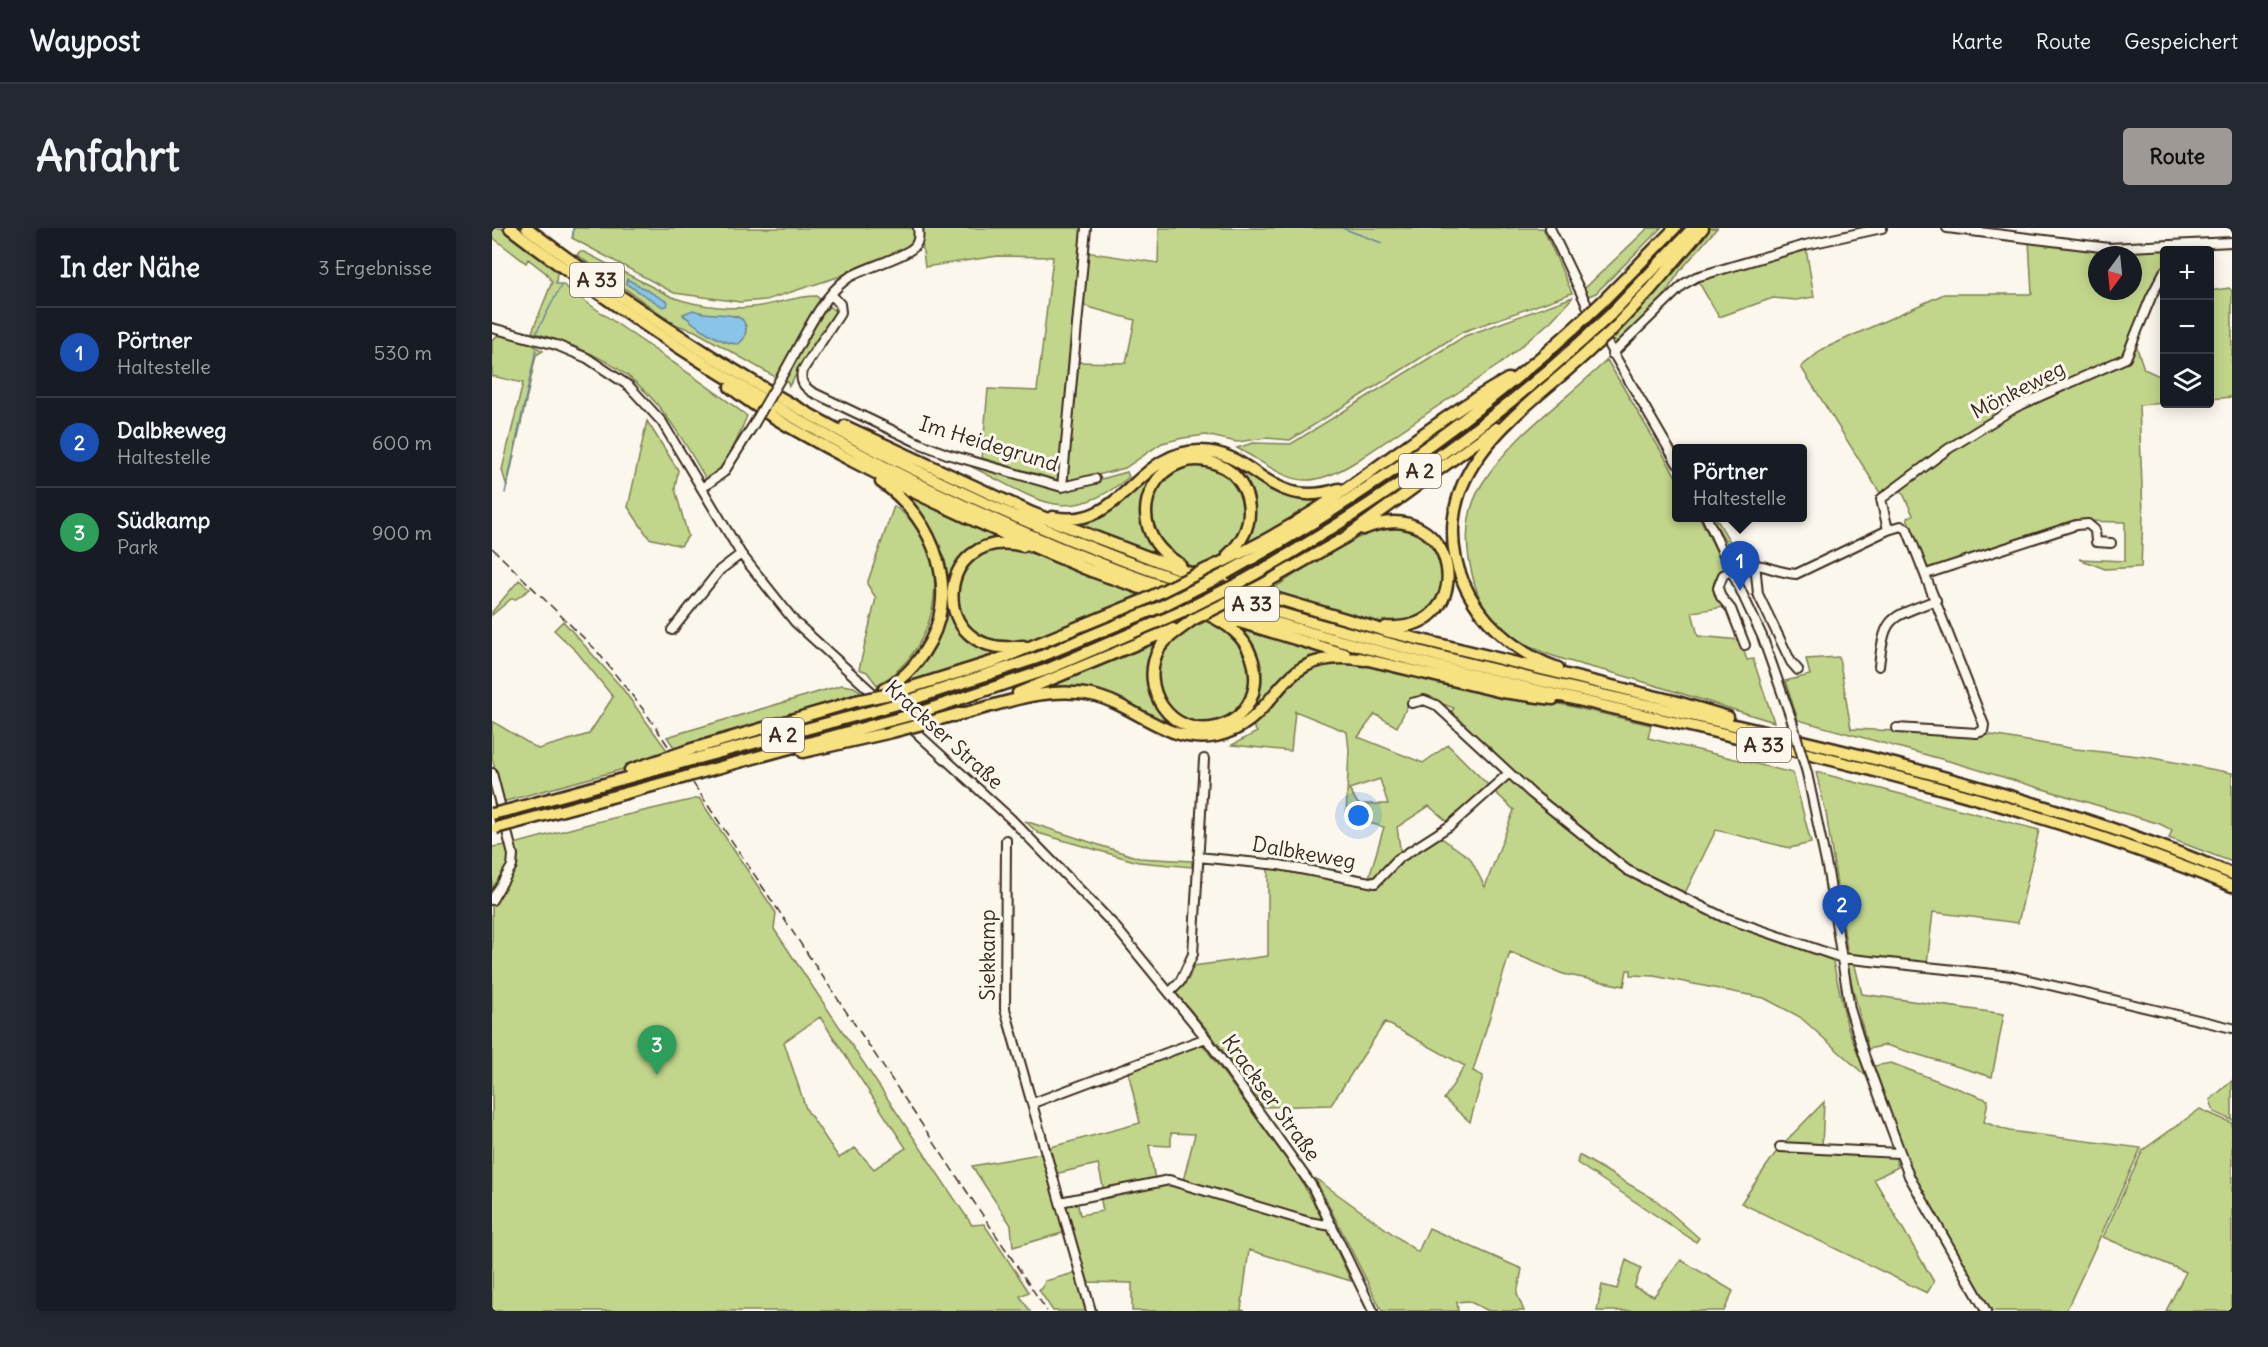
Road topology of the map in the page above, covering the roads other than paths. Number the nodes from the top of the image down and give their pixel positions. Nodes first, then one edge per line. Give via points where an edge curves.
1 (510, 228) edge
2 (527, 228) edge
3 (918, 228) edge
4 (1086, 228) edge
5 (1550, 228) edge
6 (1675, 228) edge
7 (1694, 228) edge
8 (1703, 228) edge
9 (1882, 228) edge
10 (1947, 228) edge
11 (2232, 243) edge
12 (2198, 246) edge
13 (2160, 248) edge
14 (2160, 280) edge
15 (831, 294) junction
16 (1613, 320) junction
17 (492, 328) edge
18 (1612, 354) junction
19 (702, 363) junction
20 (1532, 366) junction
21 (768, 391) junction
22 (1528, 405) junction
23 (838, 454) junction
24 (1672, 455) edge
25 (1095, 479) dead end
26 (1356, 482) junction
27 (1062, 487) junction
28 (702, 488) junction
29 (1026, 509) junction
30 (1709, 522) edge
31 (1888, 530) junction
32 (1346, 537) junction
33 (2111, 543) dead end
34 (741, 554) junction
35 (1050, 555) junction
36 (1755, 563) junction
37 (1212, 567) junction
38 (1734, 570) junction
39 (1926, 574) junction
40 (1221, 578) junction
41 (1936, 600) junction
42 (1181, 608) junction
43 (1192, 620) junction
44 (1367, 625) junction
45 (672, 630) dead end
46 (1041, 643) junction
47 (1745, 645) dead end
48 (1365, 660) junction
49 (1880, 666) dead end
50 (1798, 670) dead end
51 (1606, 686) junction
52 (887, 691) junction
53 (1412, 703) dead end
54 (1600, 705) junction
55 (953, 716) junction
56 (1897, 729) dead end
57 (1766, 732) junction
58 (695, 754) junction
59 (1204, 759) dead end
60 (741, 762) junction
61 (492, 773) edge
62 (1509, 773) junction
63 (492, 814) edge
64 (494, 829) edge
65 (1006, 840) dead end
66 (1198, 857) junction
67 (2232, 874) edge
68 (2232, 885) edge
69 (492, 900) edge
70 (1842, 958) junction
71 (1170, 992) junction
72 (2232, 1028) edge
73 (1206, 1038) junction
74 (1033, 1103) junction
75 (1780, 1147) dead end
76 (1899, 1153) junction
77 (1060, 1202) junction
78 (1332, 1226) junction
79 (1091, 1311) edge
80 (1373, 1311) edge
81 (1986, 1311) edge

1 - 19 highway, A 33 via 598,294
2 - 21 highway, A 33 via 636,307
3 - 15 street via 918,239 910,250 862,270
4 - 27 street, Im Heidegrund
5 - 18 street
6 - 20 highway, A 2, bridge
7 - 16 highway, A 2
8 - 16 highway
9 - 18 street via 1805,245 1696,277
10 - 13 street via 2109,248
11 - 12 street
14 - 31 street, Mönkeweg via 2126,358 2016,407 1924,466 1881,499
15 - 27 street, Im Heidegrund via 840,304 841,312 802,371 806,388 935,450
15 - 28 street, bridge via 728,467
16 - 22 highway, bridge via 1591,350
16 - 42 highway, A 2, bridge via 1410,478 1312,542 1243,581
17 - 28 street, Krackser Straße via 556,345 616,376 662,422
18 - 24 street
19 - 23 highway via 759,408
19 - 54 highway, A 33 via 771,406 872,460 952,500 1090,559 1285,625
20 - 26 highway via 1461,409
20 - 40 highway, A 2 via 1368,489
21 - 29 highway
21 - 57 highway, A 33 via 957,490 1174,579 1409,648
22 - 32 highway
22 - 51 highway via 1479,456 1462,486 1454,529 1460,573 1482,617 1510,645 1535,659
23 - 35 highway
23 - 52 highway via 886,485 916,513 933,543 940,567 941,606 933,637 915,664
25 - 27 street
26 - 29 highway via 1327,493 1296,494 1274,486 1221,454 1192,451 1164,459 1112,506 1086,518 1056,518
26 - 37 highway via 1291,524
28 - 34 street, Krackser Straße
29 - 40 highway via 1092,537
30 - 38 street
31 - 36 street via 1796,574
31 - 39 street via 1900,526 1907,529
32 - 43 highway, bridge
32 - 44 highway via 1383,523 1405,523 1431,536 1448,564 1444,596 1427,617 1408,626
33 - 39 street via 2096,542 2095,530 2088,524 2076,525
34 - 45 street via 720,570
34 - 71 street, Krackser Straße via 825,653 1065,872
35 - 42 highway
35 - 46 highway via 1016,544 984,547 962,564 952,588 954,613 970,637 997,648
36 - 38 street
36 - 50 street via 1758,594
37 - 40 highway via 1244,535 1250,515 1247,497 1238,479 1222,466 1200,460 1176,465 1161,476 1150,492 1146,509 1148,527 1155,544 1171,559
37 - 46 highway, bridge
38 - 47 street via 1723,575 1718,588 1736,618
38 - 70 street, bridge via 1762,636 1807,773
39 - 41 street
40 - 44 highway
40 - 58 highway, A 2, bridge via 1037,658 901,703
41 - 49 street via 1902,614 1887,626 1881,642
41 - 56 street via 1983,731
42 - 43 highway via 1208,615 1232,629 1248,646 1256,665 1256,684 1248,705 1236,718 1215,727 1182,724 1166,712 1155,694 1152,669 1158,650
42 - 48 highway
42 - 60 highway, A 2, bridge via 1046,670 915,714
43 - 55 highway via 1048,682
44 - 51 highway
46 - 52 highway via 995,661
48 - 54 highway via 1502,693
48 - 55 highway via 1339,657 1308,663 1283,681 1249,721 1213,737 1197,738 1168,731 1116,703 1078,693 1026,697
51 - 57 highway via 1708,711
52 - 58 highway, bridge
53 - 62 street via 1424,700 1436,705
54 - 68 highway, A 33 via 1928,786 2092,836
55 - 60 highway, bridge via 754,764
57 - 67 highway, A 33 via 2035,804 2149,841
58 - 63 highway, A 2, bridge
59 - 66 street
60 - 64 highway, A 2, bridge
61 - 69 street via 513,855 512,867
62 - 66 street, Dalbkeweg via 1451,825 1398,859 1375,883 1278,865
62 - 70 street via 1627,870 1723,917
65 - 74 street, Siekkamp via 1005,1009
66 - 71 street via 1192,954 1189,968
70 - 72 street via 2013,976
70 - 76 street via 1855,1028
71 - 73 street, Krackser Straße
73 - 74 street
73 - 78 street, Krackser Straße via 1312,1186
74 - 77 street, Siekkamp
75 - 76 street
76 - 81 street
77 - 78 street via 1169,1180
77 - 79 street, Siekkamp
78 - 80 street, Krackser Straße

